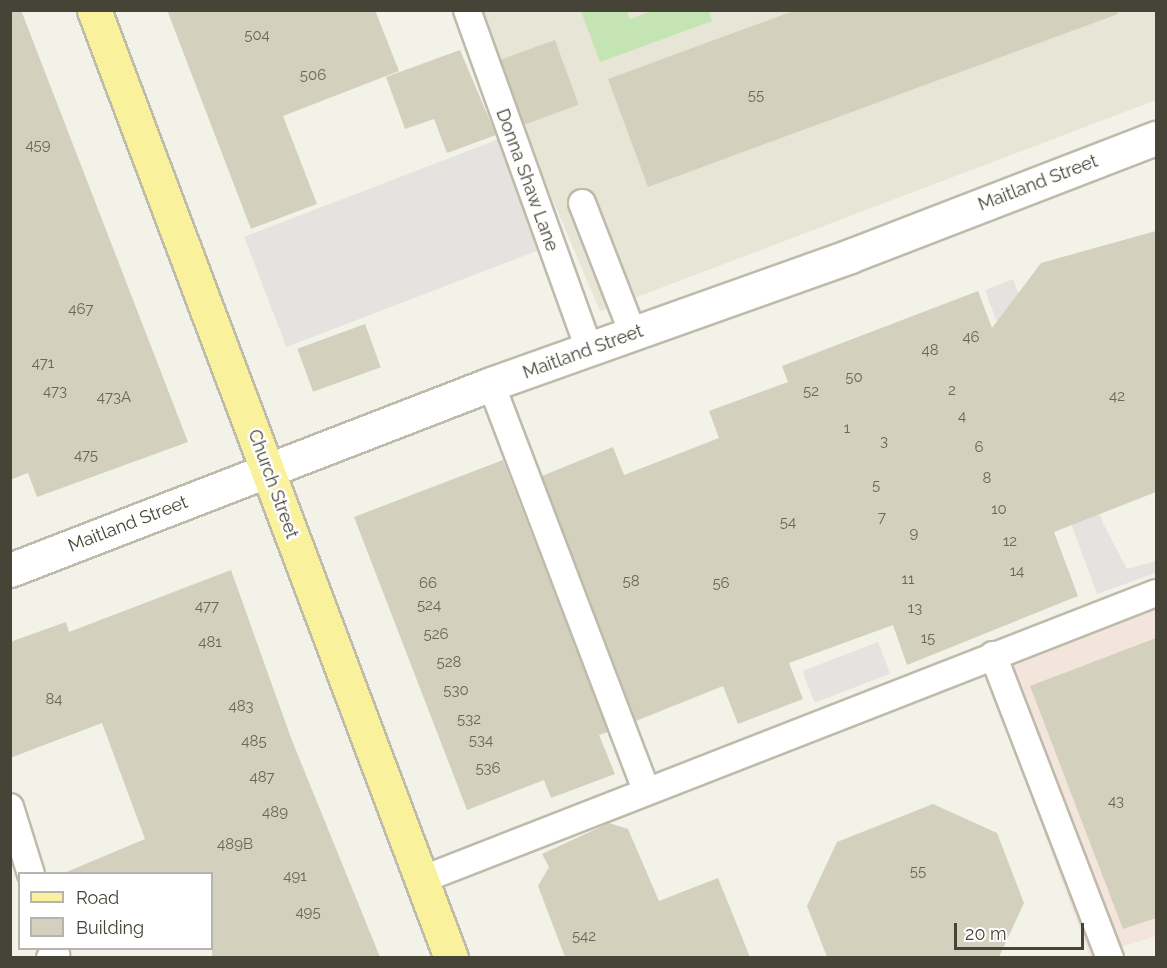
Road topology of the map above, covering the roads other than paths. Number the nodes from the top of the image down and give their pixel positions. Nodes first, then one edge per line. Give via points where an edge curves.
1 (94, 10) edge
2 (467, 10) edge
3 (1156, 138) edge
4 (582, 203) dead end
5 (633, 334) junction
6 (589, 349) junction
7 (491, 384) junction
8 (267, 470) junction
9 (10, 570) edge
10 (1156, 593) edge
11 (993, 655) junction
12 (646, 789) junction
13 (10, 807) edge
14 (31, 872) edge
15 (421, 880) junction
16 (451, 957) edge
17 (1110, 957) edge

1 - 8 main road, Church Street
2 - 6 lane, Donna Shaw Lane
3 - 5 street, Maitland Street
4 - 5 lane
5 - 6 street, Maitland Street
6 - 7 street, Maitland Street
7 - 8 street, Maitland Street
7 - 12 lane
8 - 9 street, Maitland Street
8 - 15 main road, Church Street
10 - 11 lane
11 - 12 lane
11 - 17 lane
12 - 15 lane
13 - 14 lane
15 - 16 main road, Church Street

